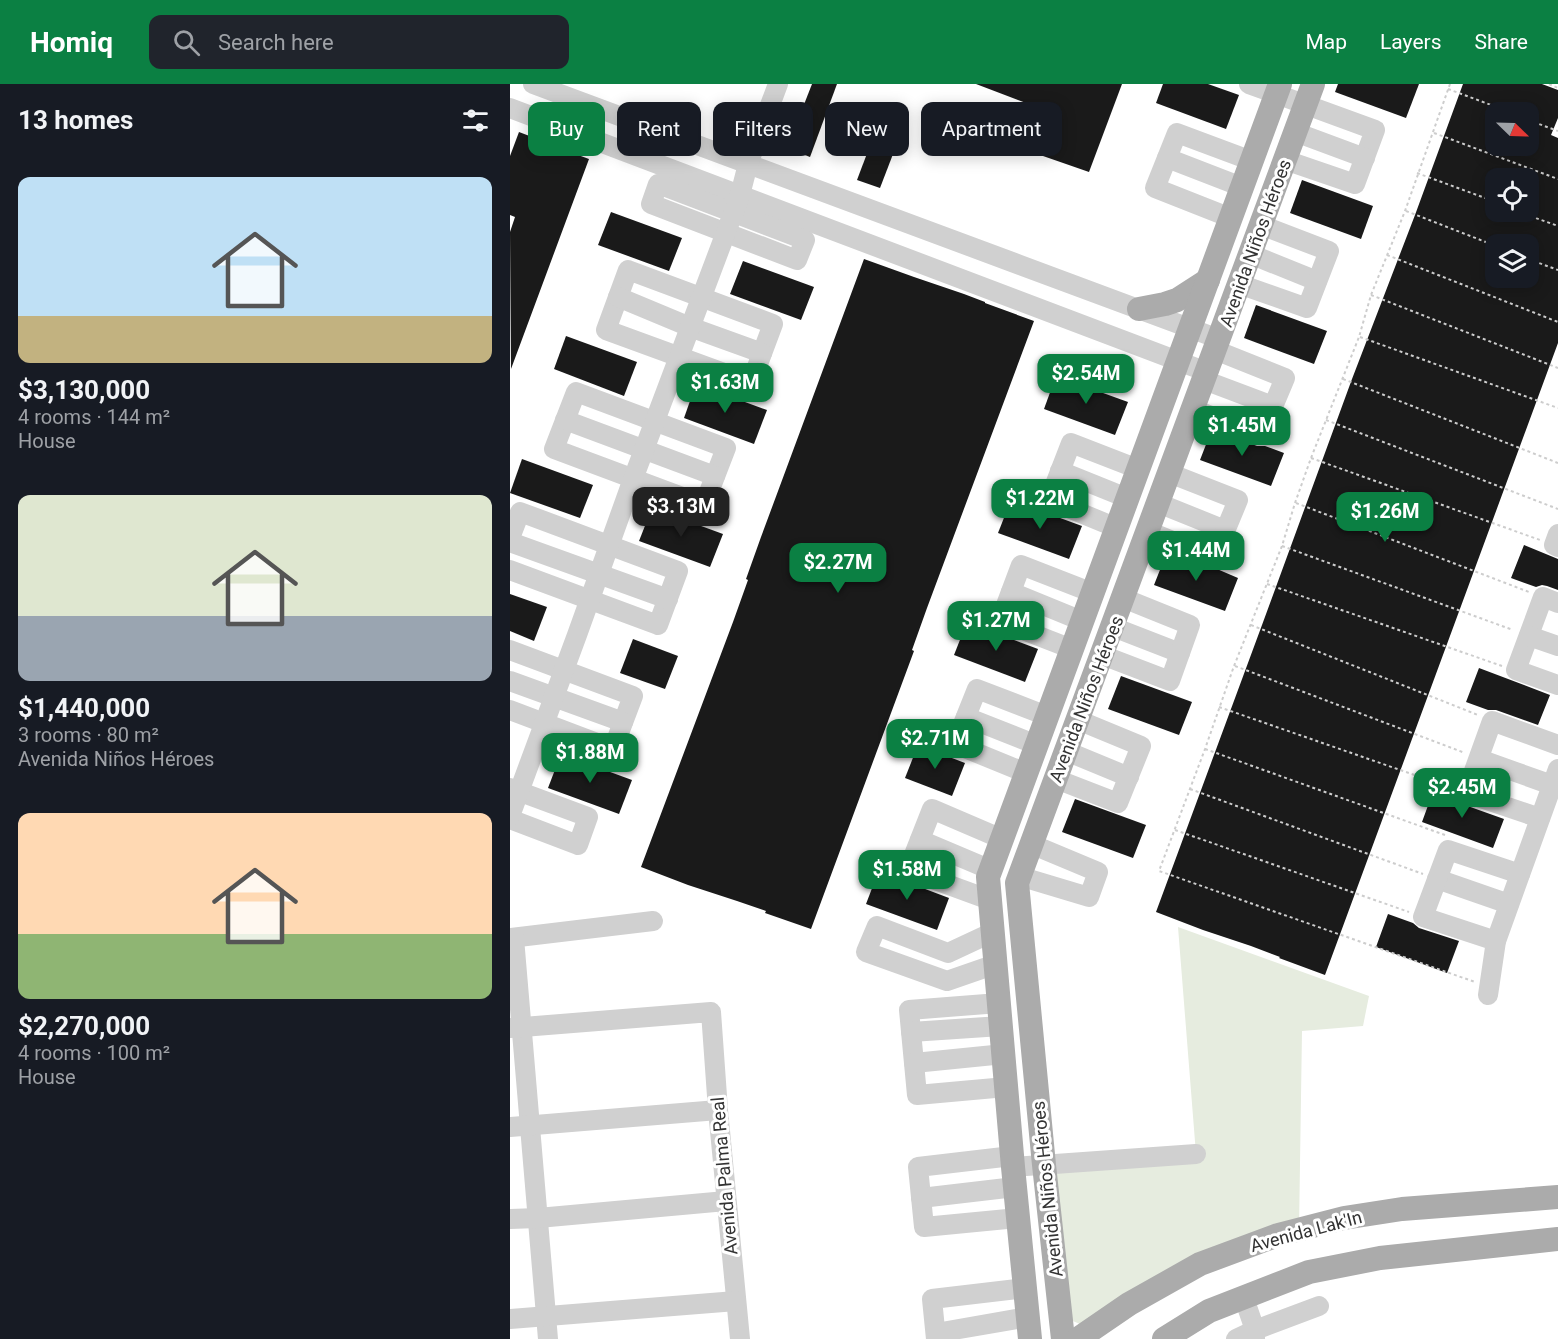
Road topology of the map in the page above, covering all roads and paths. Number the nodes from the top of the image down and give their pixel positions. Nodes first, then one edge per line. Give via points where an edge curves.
1 (527, 84) edge
2 (533, 84) edge
3 (778, 84) edge
4 (1249, 84) edge
5 (1450, 84) edge
6 (1549, 84) edge
7 (1558, 88) edge
8 (1279, 89) edge
9 (1448, 90) junction
10 (1309, 95) edge
11 (1485, 103) edge
12 (514, 109) edge
13 (1539, 124) edge
14 (1558, 131) edge
15 (1295, 132) junction
16 (1433, 133) junction
17 (1167, 158) junction
18 (1365, 158) junction
19 (1285, 160) junction
20 (1252, 161) junction
21 (748, 164) junction
22 (1418, 173) junction
23 (1558, 179) edge
24 (1242, 188) junction
25 (1485, 198) edge
26 (737, 204) junction
27 (1405, 211) junction
28 (1231, 218) junction
29 (1539, 219) edge
30 (905, 222) junction
31 (1261, 225) junction
32 (1558, 226) edge
33 (726, 233) junction
34 (1485, 242) edge
35 (894, 254) junction
36 (1250, 254) junction
37 (1387, 255) junction
38 (1539, 263) edge
39 (1558, 270) edge
40 (1043, 274) junction
41 (1208, 280) junction
42 (1317, 281) junction
43 (1239, 284) junction
44 (1371, 295) junction
45 (618, 297) junction
46 (701, 297) junction
47 (1030, 305) junction
48 (1139, 309) junction
49 (1558, 322) edge
50 (690, 327) junction
51 (1190, 328) junction
52 (1359, 337) junction
53 (762, 354) junction
54 (679, 357) junction
55 (1211, 360) junction
56 (1178, 361) junction
57 (1558, 368) edge
58 (1343, 379) junction
59 (1273, 406) junction
60 (1558, 408) edge
61 (1193, 409) junction
62 (565, 420) junction
63 (1326, 420) junction
64 (654, 421) junction
65 (644, 449) junction
66 (1311, 458) junction
67 (1558, 463) edge
68 (1138, 469) junction
69 (1060, 471) junction
70 (1169, 473) junction
71 (715, 476) junction
72 (633, 478) junction
73 (1127, 498) junction
74 (1158, 503) junction
75 (1295, 503) junction
76 (1558, 508) edge
77 (1117, 528) junction
78 (1226, 530) junction
79 (1148, 531) junction
80 (510, 540) edge
81 (1557, 542) edge
82 (609, 545) junction
83 (1282, 546) junction
84 (510, 570) edge
85 (598, 574) junction
86 (1267, 584) junction
87 (1011, 592) junction
88 (1092, 595) junction
89 (668, 599) junction
90 (590, 600) junction
91 (1551, 600) edge
92 (1117, 615) junction
93 (1082, 621) junction
94 (1251, 625) junction
95 (1529, 636) junction
96 (1558, 646) edge
97 (1072, 649) junction
98 (510, 650) edge
99 (1180, 653) junction
100 (1102, 655) junction
101 (1234, 666) junction
102 (1516, 670) junction
103 (564, 671) junction
104 (510, 681) edge
105 (1558, 685) edge
106 (554, 697) junction
107 (1219, 707) junction
108 (510, 710) edge
109 (1047, 716) junction
110 (966, 717) junction
111 (1078, 720) junction
112 (1492, 720) junction
113 (623, 722) junction
114 (544, 723) junction
115 (1037, 745) junction
116 (1558, 745) edge
117 (1205, 749) junction
118 (1066, 751) junction
119 (1479, 759) junction
120 (1026, 773) junction
121 (1129, 777) junction
122 (1555, 777) edge
123 (1056, 779) junction
124 (1190, 789) junction
125 (514, 790) edge
126 (1466, 793) junction
127 (510, 818) edge
128 (1540, 818) junction
129 (1175, 830) junction
130 (1447, 836) dead end
131 (1002, 839) junction
132 (920, 840) junction
133 (1031, 844) junction
134 (1520, 874) junction
135 (1437, 879) junction
136 (1018, 880) junction
137 (990, 882) junction
138 (1509, 904) junction
139 (1423, 917) junction
140 (653, 921) dead end
141 (993, 932) junction
142 (512, 938) edge
143 (1496, 940) junction
144 (996, 964) junction
145 (1488, 991) joint
146 (1000, 1014) junction
147 (516, 1028) edge
148 (1004, 1054) junction
149 (914, 1063) junction
150 (1006, 1087) junction
151 (718, 1110) junction
152 (530, 1126) junction
153 (510, 1127) edge
154 (1196, 1154) dead end
155 (1044, 1165) junction
156 (1014, 1170) junction
157 (1558, 1197) edge
158 (921, 1198) junction
159 (726, 1201) junction
160 (538, 1218) junction
161 (1018, 1218) junction
162 (510, 1219) edge
163 (1558, 1239) edge
164 (1025, 1288) junction
165 (1244, 1298) junction
166 (736, 1301) junction
167 (1319, 1306) dead end
168 (1060, 1313) junction
169 (547, 1317) junction
170 (510, 1319) edge
171 (1029, 1328) edge
172 (1088, 1332) edge
173 (1255, 1334) edge
174 (936, 1336) edge
175 (548, 1339) edge
176 (740, 1339) edge
177 (1063, 1339) edge
178 (1164, 1339) edge
179 (1236, 1339) edge

1 - 12 street
2 - 21 street
3 - 21 street
4 - 8 street
5 - 9 path
6 - 7 path
8 - 10 street
8 - 20 main road, Avenida Niños Héroes
9 - 11 path
9 - 16 path
10 - 15 main road, Avenida Niños Héroes
10 - 18 street via 1375,130
12 - 26 street
13 - 14 path
15 - 18 street
15 - 19 main road, Avenida Niños Héroes
16 - 22 path
16 - 23 path
17 - 20 street via 1177,133
17 - 24 street
17 - 28 street via 1155,188
18 - 19 street via 1355,184
19 - 31 main road, Avenida Niños Héroes
20 - 24 main road, Avenida Niños Héroes
21 - 26 street
21 - 30 street
22 - 25 path
22 - 27 path
24 - 28 main road, Avenida Niños Héroes
26 - 33 street
26 - 33 street via 805,240 798,260
26 - 33 street via 658,184 651,204
26 - 35 street
27 - 34 path
27 - 37 path
28 - 41 main road, Avenida Niños Héroes
29 - 32 path
30 - 35 street
30 - 40 street
31 - 36 main road, Avenida Niños Héroes
31 - 42 street via 1329,251
33 - 46 street
35 - 47 street
36 - 42 street
36 - 43 main road, Avenida Niños Héroes
37 - 44 path
37 - 49 path
38 - 39 path
40 - 47 street
40 - 48 street
41 - 48 main road via 1177,300
41 - 51 main road, Avenida Niños Héroes
42 - 43 street via 1307,308
43 - 55 main road, Avenida Niños Héroes
44 - 52 path
44 - 57 path
45 - 46 street via 628,270
45 - 50 street
45 - 54 street via 606,330
46 - 50 street
46 - 53 street via 773,324
47 - 56 street
48 - 51 street
50 - 53 street
50 - 54 street
51 - 55 street
51 - 56 main road, Avenida Niños Héroes
52 - 58 path
52 - 60 path
53 - 54 street via 751,383
54 - 64 street
55 - 56 street
55 - 59 street
55 - 59 street via 1285,378
55 - 61 main road, Avenida Niños Héroes
56 - 68 main road, Avenida Niños Héroes
58 - 63 path
58 - 67 path
59 - 61 street via 1261,435
61 - 70 main road, Avenida Niños Héroes
62 - 64 street via 576,392
62 - 65 street
62 - 72 street via 554,449
63 - 66 path
63 - 76 path
64 - 65 street
64 - 71 street via 726,448
65 - 71 street
65 - 72 street
66 - 75 path
66 - 81 path
68 - 69 street via 1071,443
68 - 73 main road, Avenida Niños Héroes
69 - 73 street
69 - 77 street via 1049,500
70 - 74 main road, Avenida Niños Héroes
70 - 78 street via 1238,500
71 - 72 street via 704,505
72 - 82 street
73 - 77 main road, Avenida Niños Héroes
74 - 78 street
74 - 79 main road, Avenida Niños Héroes
75 - 83 path
75 - 91 path
77 - 88 main road, Avenida Niños Héroes
78 - 79 street via 1214,558
79 - 92 main road, Avenida Niños Héroes
80 - 82 street via 520,512
80 - 85 street
82 - 85 street
82 - 89 street via 678,571
83 - 86 path
83 - 95 path
84 - 90 street
85 - 89 street
85 - 90 street
86 - 94 path
86 - 102 path
87 - 88 street via 1021,565
87 - 93 street
87 - 97 street via 1000,621
88 - 92 main road
88 - 93 main road, Avenida Niños Héroes
89 - 90 street via 658,625
90 - 103 street
91 - 95 street
92 - 99 street
92 - 99 street via 1190,625
92 - 100 main road, Avenida Niños Héroes
93 - 97 main road, Avenida Niños Héroes
94 - 101 path
94 - 112 path
95 - 96 street
95 - 102 street
97 - 109 main road, Avenida Niños Héroes
98 - 103 street
99 - 100 street via 1170,681
100 - 111 main road, Avenida Niños Héroes
101 - 107 path
101 - 119 path
102 - 105 street
103 - 106 street
103 - 113 street via 633,696
104 - 106 street
106 - 113 street
106 - 114 street
107 - 117 path
107 - 126 path
108 - 114 street
109 - 110 street via 977,689
109 - 115 main road, Avenida Niños Héroes
110 - 115 street
110 - 120 street via 956,744
111 - 118 main road, Avenida Niños Héroes
111 - 121 street via 1141,746
112 - 116 street
112 - 119 street
113 - 114 street via 613,749
114 - 125 street
115 - 120 main road, Avenida Niños Héroes
117 - 124 path
117 - 130 path
118 - 121 street
118 - 123 main road, Avenida Niños Héroes
119 - 122 street
119 - 126 street
120 - 131 main road, Avenida Niños Héroes
121 - 123 street via 1118,803
122 - 128 street
123 - 133 main road, Avenida Niños Héroes
124 - 129 path
124 - 135 path
125 - 127 street
125 - 127 street via 588,817 578,845
126 - 128 street
128 - 134 street
129 - 139 path
129 - 145 path via 1159,871
131 - 132 street via 932,809
131 - 137 main road, Avenida Niños Héroes
132 - 137 street
132 - 137 street via 908,870
133 - 136 main road, Avenida Niños Héroes
133 - 136 street via 1098,872 1089,897
134 - 135 street via 1448,850
134 - 138 street
135 - 138 street
135 - 139 street
136 - 137 main road
136 - 155 main road, Avenida Niños Héroes
137 - 141 main road, Avenida Niños Héroes
138 - 143 street
139 - 143 street
140 - 142 street
141 - 144 main road, Avenida Niños Héroes
141 - 144 street via 948,953 878,926 866,952 947,981
142 - 147 street
143 - 145 street
144 - 146 main road, Avenida Niños Héroes
146 - 148 main road, Avenida Niños Héroes
146 - 149 street via 909,1010
147 - 151 street, Avenida Palma Real via 711,1012
147 - 152 street
148 - 149 street
148 - 150 main road, Avenida Niños Héroes
149 - 150 street via 916,1095
150 - 156 main road, Avenida Niños Héroes
151 - 152 street
151 - 159 street, Avenida Palma Real
152 - 153 street
152 - 160 street
154 - 155 street
155 - 156 street
155 - 168 main road, Avenida Niños Héroes
156 - 158 street
156 - 158 street via 918,1167
156 - 161 main road, Avenida Niños Héroes
157 - 172 main road, Avenida Lak'In via 1402,1209 1344,1218 1278,1235 1200,1264
158 - 161 street via 924,1227
159 - 160 street
159 - 166 street, Avenida Palma Real
160 - 162 street
160 - 169 street
161 - 164 main road, Avenida Niños Héroes
163 - 165 main road via 1380,1258 1309,1272
164 - 171 main road, Avenida Niños Héroes
164 - 174 street via 932,1299
165 - 173 street
165 - 178 main road via 1209,1311
166 - 169 street
166 - 176 street, Avenida Palma Real
167 - 173 street
168 - 172 main road via 1087,1326
168 - 177 main road, Avenida Niños Héroes
169 - 170 street
169 - 175 street
171 - 174 street
173 - 179 street

